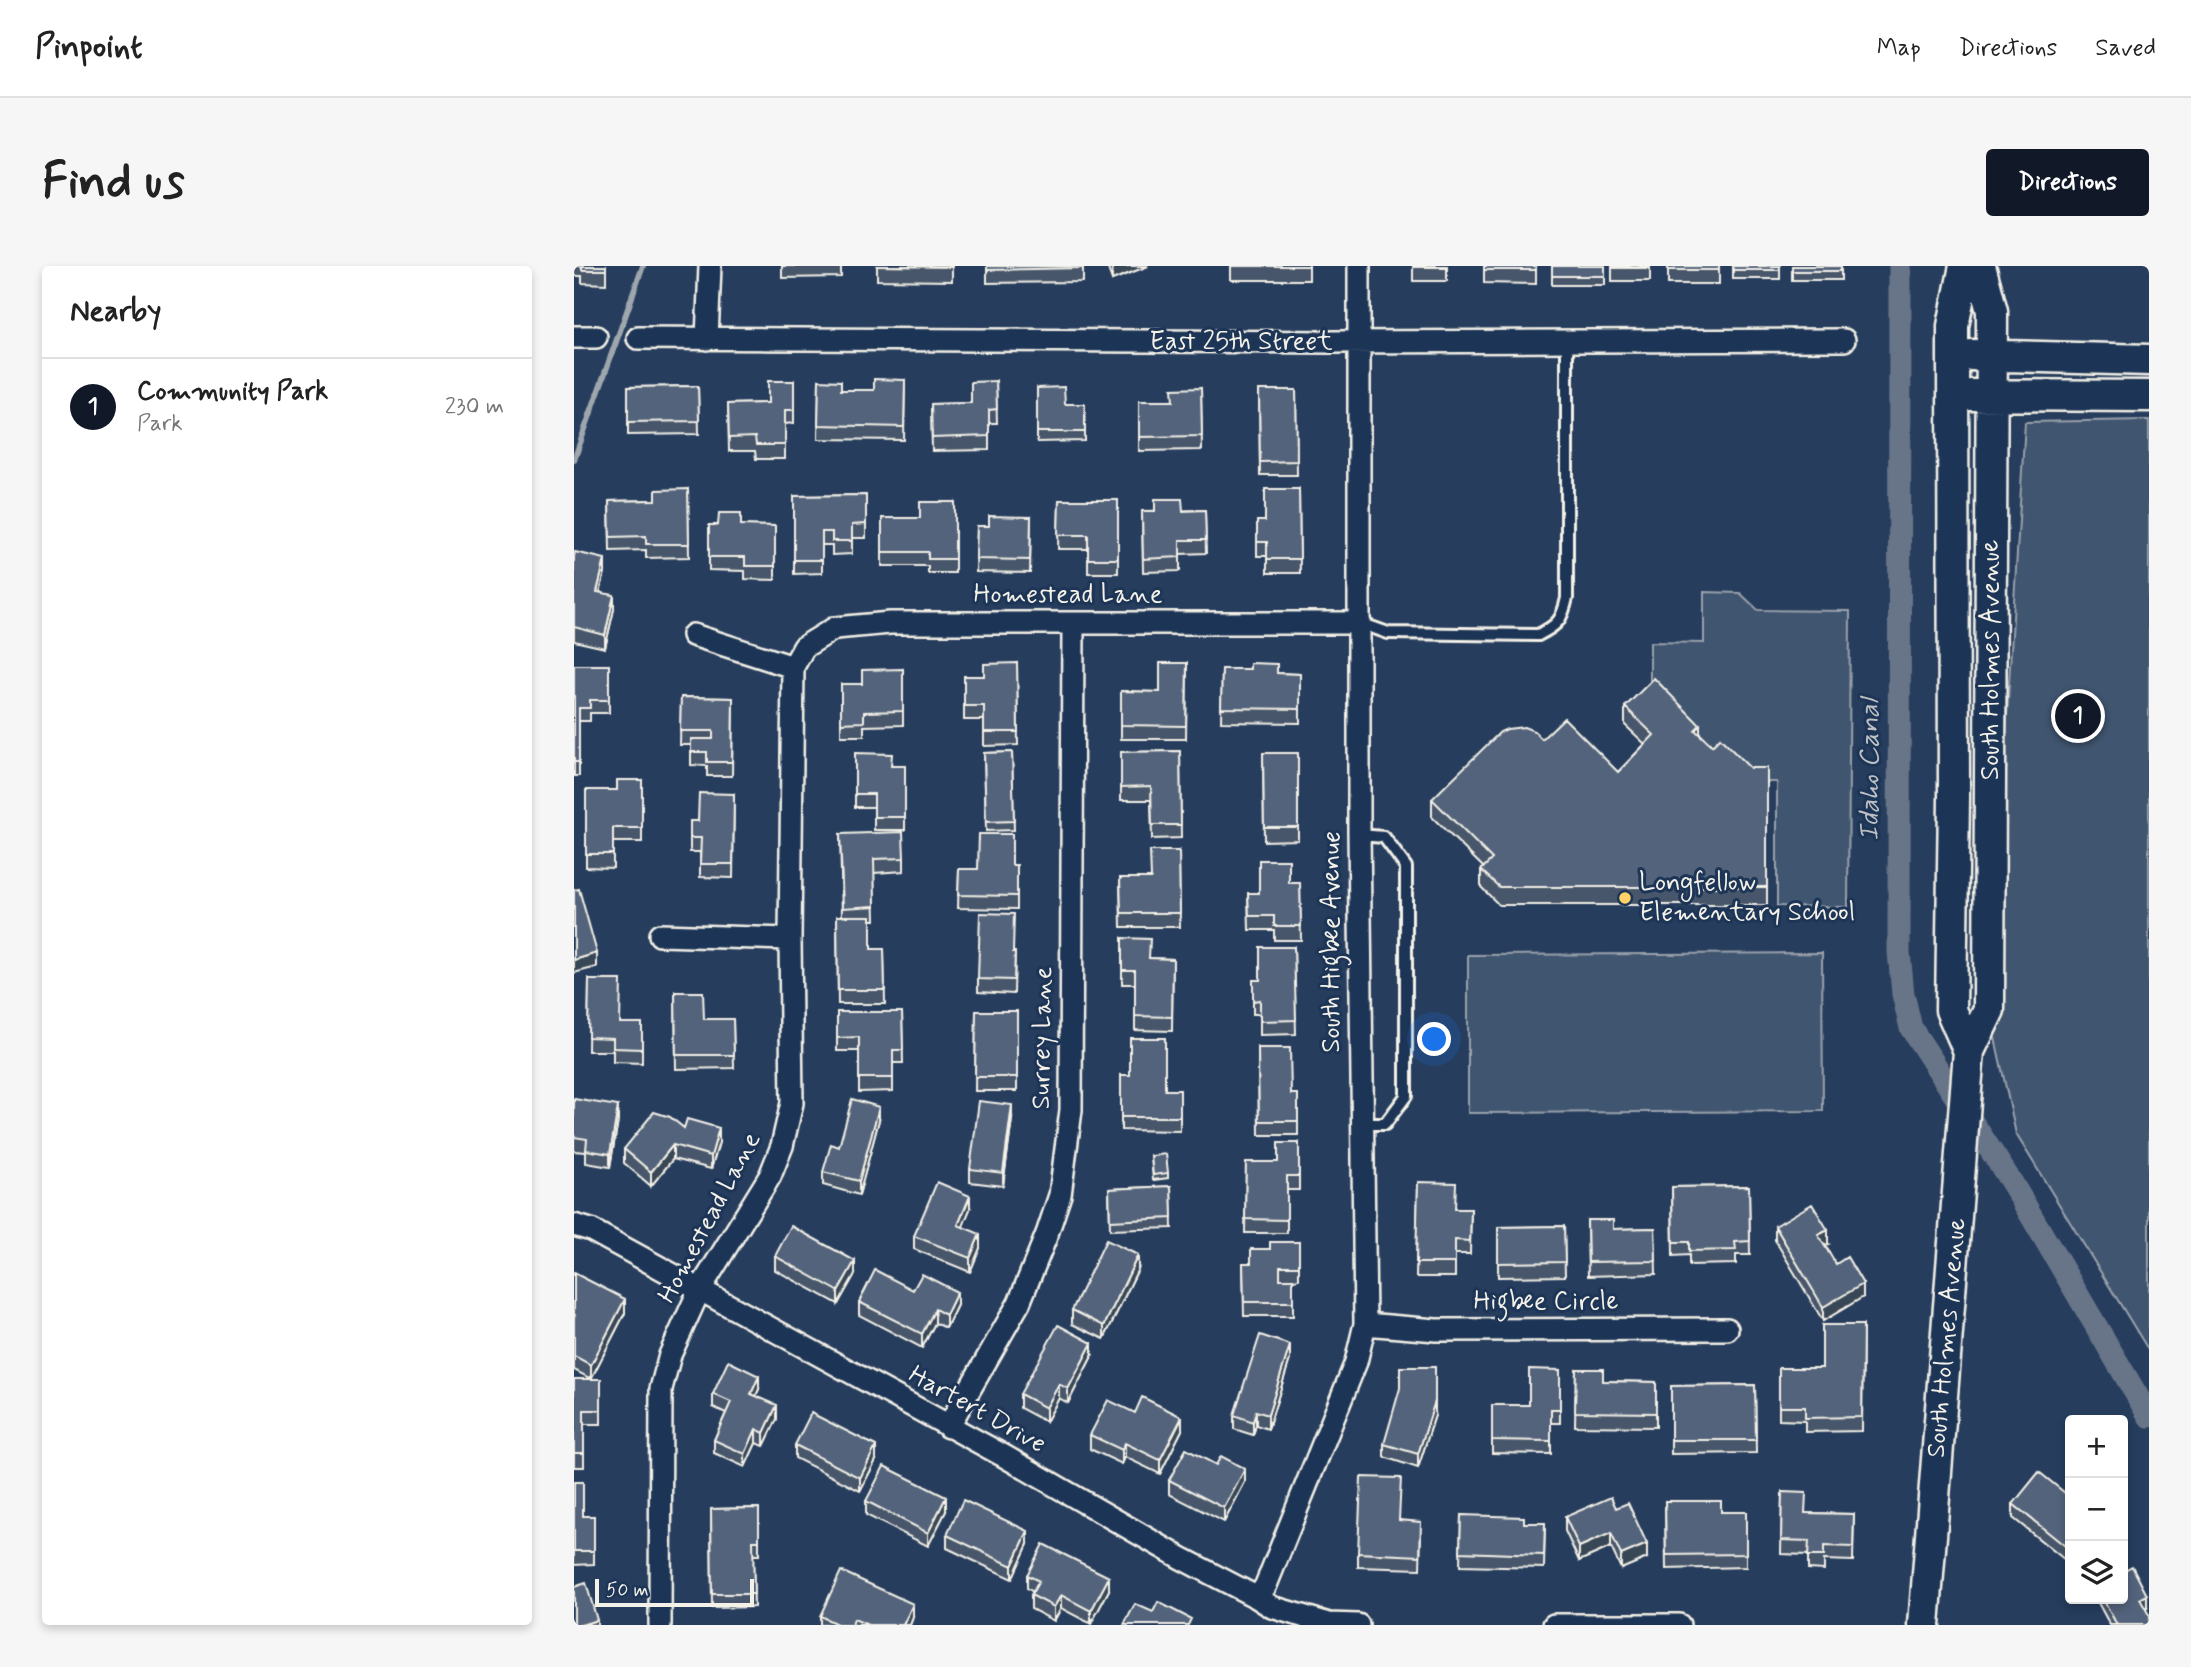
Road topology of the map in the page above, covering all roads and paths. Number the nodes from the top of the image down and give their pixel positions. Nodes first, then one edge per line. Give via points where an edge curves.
1 (710, 266) edge
2 (1359, 266) edge
3 (1965, 266) edge
4 (1980, 266) edge
5 (574, 337) edge
6 (596, 337) dead end
7 (638, 338) dead end
8 (707, 339) junction
9 (1844, 340) dead end
10 (1567, 341) junction
11 (1358, 342) junction
12 (1953, 355) junction
13 (1991, 356) junction
14 (2149, 360) edge
15 (1953, 395) junction
16 (1992, 395) junction
17 (2149, 396) edge
18 (1073, 623) junction
19 (1360, 623) junction
20 (693, 635) dead end
21 (793, 667) junction
22 (1359, 835) junction
23 (660, 935) dead end
24 (790, 939) junction
25 (1969, 1051) junction
26 (1361, 1124) junction
27 (574, 1225) edge
28 (699, 1290) junction
29 (1365, 1324) junction
30 (1727, 1329) dead end
31 (948, 1427) junction
32 (1258, 1598) junction
33 (660, 1625) edge
34 (1358, 1625) edge
35 (1554, 1625) edge
36 (1679, 1625) edge
37 (1924, 1625) edge

1 - 8 street
2 - 11 street, South Higbee Avenue
3 - 12 main road, South Holmes Avenue
4 - 13 main road, South Holmes Avenue via 1992,310
5 - 6 street
7 - 8 street, East 25th Street
8 - 11 street, East 25th Street
9 - 10 street, East 25th Street
10 - 11 street, East 25th Street
10 - 19 lane via 1567,598 1555,626 1538,635 1388,633
11 - 19 street, South Higbee Avenue
12 - 13 main road
12 - 15 main road, South Holmes Avenue
13 - 14 main road
13 - 16 main road, South Holmes Avenue
15 - 16 main road
15 - 25 main road, South Holmes Avenue via 1951,1010
16 - 17 main road
16 - 25 main road, South Holmes Avenue via 1989,1010
18 - 19 street, Homestead Lane
18 - 21 street, Homestead Lane via 890,623 835,628 804,647
18 - 31 street, Surrey Lane via 1071,1110 1059,1195 1019,1303
19 - 22 street, South Higbee Avenue
20 - 21 street
21 - 24 street, Homestead Lane
22 - 26 street, South Higbee Avenue
22 - 26 lane via 1384,837 1406,867 1406,1096 1385,1124
23 - 24 street
24 - 28 street, Homestead Lane via 792,1103 782,1146 770,1176
25 - 37 main road, South Holmes Avenue
26 - 29 street, South Higbee Avenue
27 - 28 street, Hartert Drive via 592,1230
28 - 31 street, Hartert Drive
28 - 33 street, Homestead Lane via 670,1355 661,1389
29 - 30 street, Higbee Circle via 1436,1330
29 - 32 street, South Higbee Avenue via 1356,1362
31 - 32 street, Hartert Drive
32 - 34 street, Hartert Drive via 1272,1607 1329,1624
35 - 36 street

